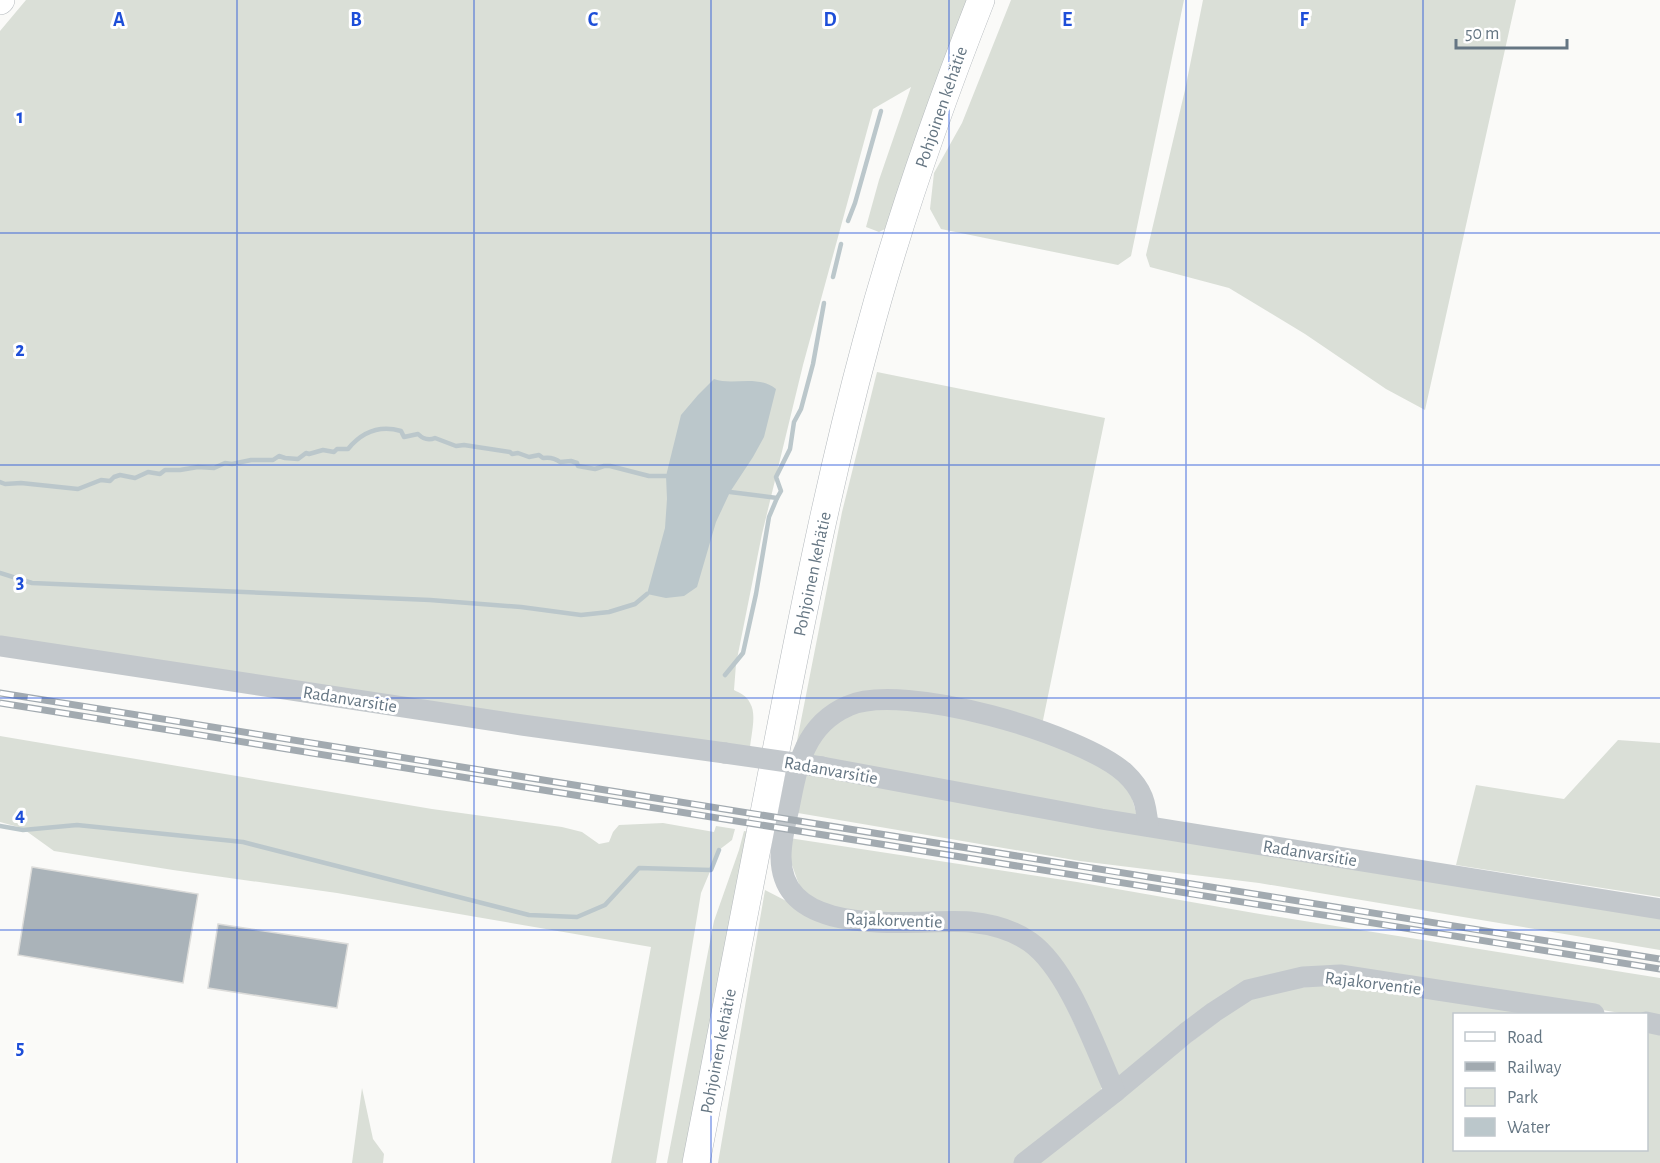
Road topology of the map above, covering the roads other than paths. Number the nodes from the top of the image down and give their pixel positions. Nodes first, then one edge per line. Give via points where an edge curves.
1 (981, 0) edge
2 (0, 646) edge
3 (1148, 826) junction
4 (1660, 909) edge
5 (1587, 1013) edge
6 (1115, 1092) junction
7 (696, 1163) edge
8 (1024, 1163) edge

1 - 7 main road, Pohjoinen kehätie via 896,237 838,449
2 - 3 street, Radanvarsitie, bridge via 822,767
3 - 4 street, Radanvarsitie
3 - 6 street, Rajakorventie via 1146,805 1125,772 1073,742 962,710 879,700 848,706 814,732 798,766 783,837 781,856 786,884 799,901 814,909 835,917 881,923 970,922 1012,932 1030,942 1048,958 1076,1004
5 - 6 street, Rajakorventie via 1340,975 1303,977 1248,990 1186,1033
6 - 8 street, Rajakorventie

